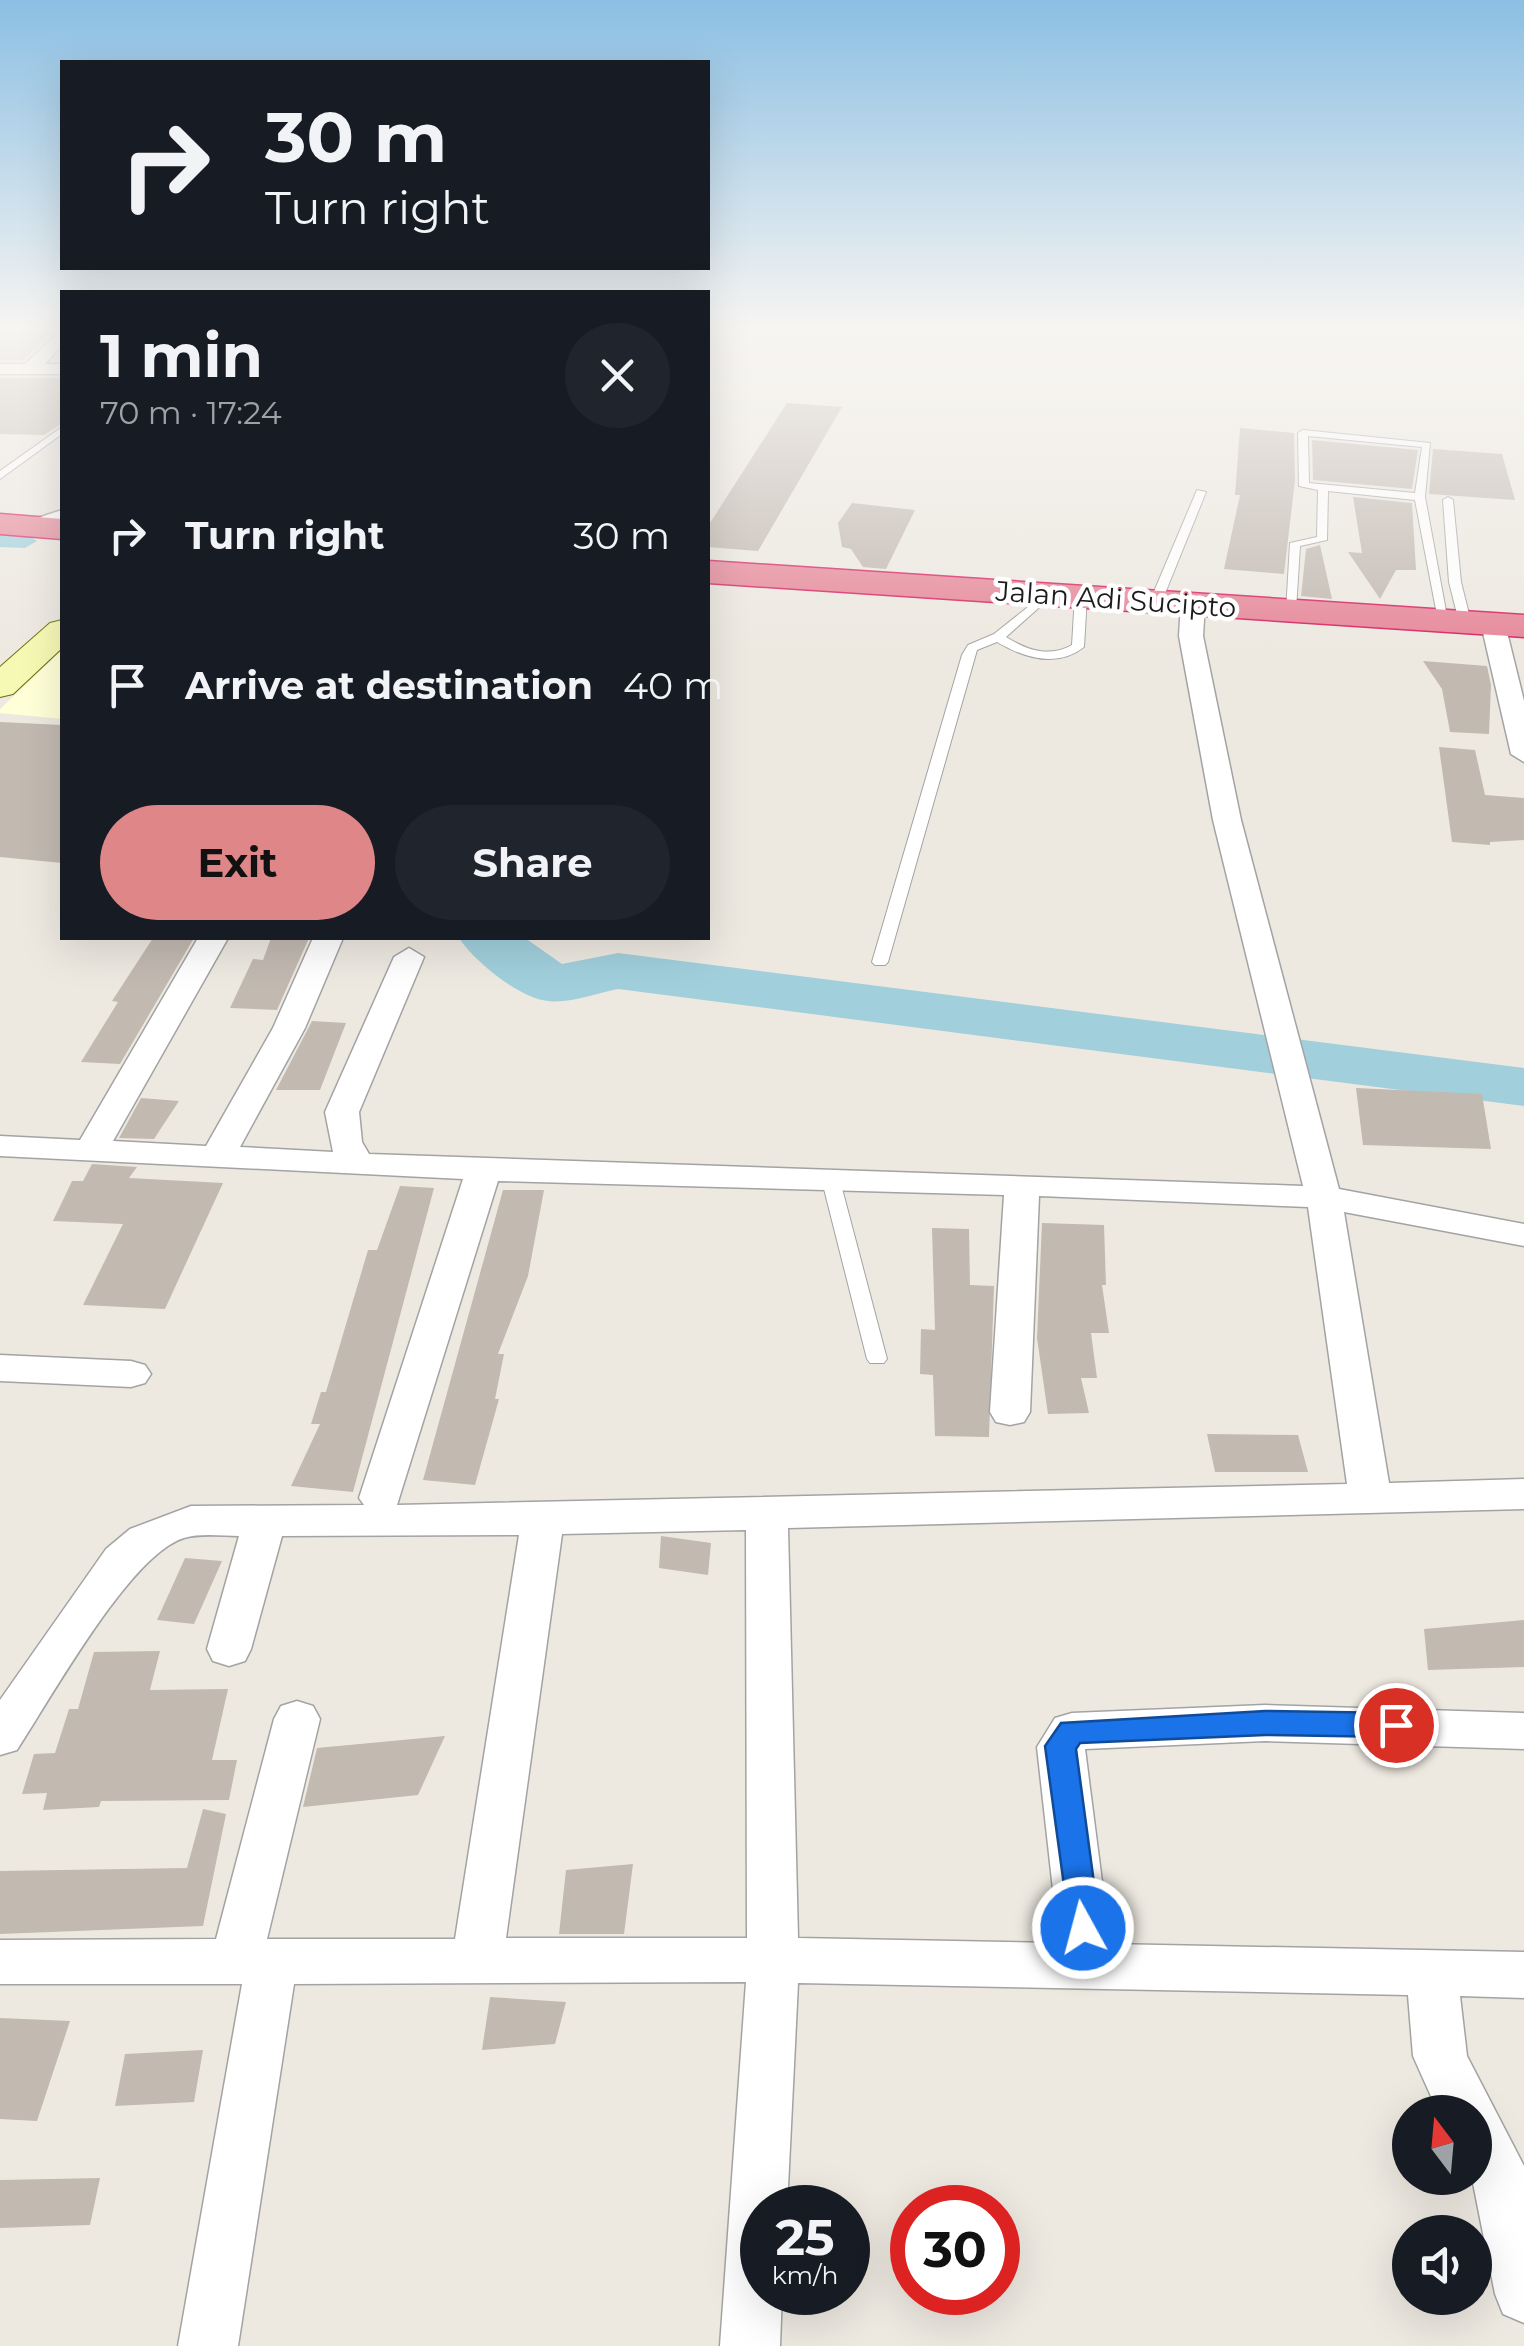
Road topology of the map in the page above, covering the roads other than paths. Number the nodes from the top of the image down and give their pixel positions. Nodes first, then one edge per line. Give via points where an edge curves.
1 (52, 437) edge
2 (1303, 437) edge
3 (1357, 437) edge
4 (0, 476) edge
5 (1324, 491) junction
6 (1202, 492) dead end
7 (1420, 497) junction
8 (1448, 500) dead end
9 (60, 516) edge
10 (12, 525) edge
11 (60, 529) edge
12 (710, 572) edge
13 (1064, 595) junction
14 (1156, 601) junction
15 (1193, 604) junction
16 (1290, 610) junction
17 (1482, 623) edge
18 (60, 632) edge
19 (998, 637) junction
20 (0, 686) edge
21 (1524, 754) edge
22 (212, 940) edge
23 (327, 940) edge
24 (409, 956) dead end
25 (880, 962) dead end
26 (0, 1146) edge
27 (91, 1150) junction
28 (218, 1156) junction
29 (356, 1163) junction
30 (484, 1170) junction
31 (830, 1177) junction
32 (1022, 1185) junction
33 (1324, 1197) junction
34 (1524, 1235) edge
35 (877, 1359) dead end
36 (0, 1368) edge
37 (131, 1374) dead end
38 (1010, 1412) dead end
39 (1524, 1494) edge
40 (1370, 1497) junction
41 (380, 1498) dead end
42 (766, 1514) junction
43 (543, 1520) junction
44 (264, 1523) junction
45 (229, 1649) dead end
46 (297, 1720) dead end
47 (1524, 1731) edge
48 (0, 1737) edge
49 (773, 1960) junction
50 (0, 1962) edge
51 (254, 1962) junction
52 (477, 1962) junction
53 (1087, 1964) junction
54 (1432, 1972) junction
55 (1524, 1975) edge
56 (1458, 2095) edge
57 (1492, 2160) edge
58 (1524, 2294) edge
59 (208, 2346) edge
60 (750, 2346) edge

1 - 4 lane
2 - 5 lane via 1301,483
3 - 7 lane via 1424,443
5 - 7 lane
5 - 16 lane via 1321,541 1296,543
6 - 14 lane
7 - 17 lane
8 - 17 lane via 1455,582
9 - 10 street
10 - 11 highway
12 - 13 highway, Jalan Adi Sucipto
13 - 14 highway, Jalan Adi Sucipto
13 - 19 lane
13 - 19 lane via 1078,647 1070,653 1030,655
14 - 15 highway, Jalan Adi Sucipto
15 - 16 highway, Jalan Adi Sucipto
15 - 33 street via 1191,636 1227,820
16 - 17 highway, Jalan Adi Sucipto
17 - 21 street
18 - 20 street
19 - 25 lane via 968,656
22 - 27 street
23 - 28 street via 289,1028
24 - 29 street via 342,1112 345,1142
26 - 27 street
27 - 28 street
28 - 29 street
29 - 30 street
30 - 31 street
30 - 41 street
31 - 32 street
31 - 35 lane
32 - 33 street
32 - 38 street
33 - 34 street
33 - 40 street
36 - 37 street
39 - 40 street
40 - 42 street
42 - 43 street
42 - 49 street
43 - 44 street
43 - 52 street
44 - 45 street
44 - 48 street via 191,1521 142,1538
46 - 51 street
47 - 53 street via 1265,1723 1072,1732 1061,1746
49 - 52 street
49 - 53 street
49 - 60 street
50 - 51 street
51 - 52 street
51 - 59 street
53 - 54 street
54 - 55 street
54 - 56 street via 1440,2056
57 - 58 street

